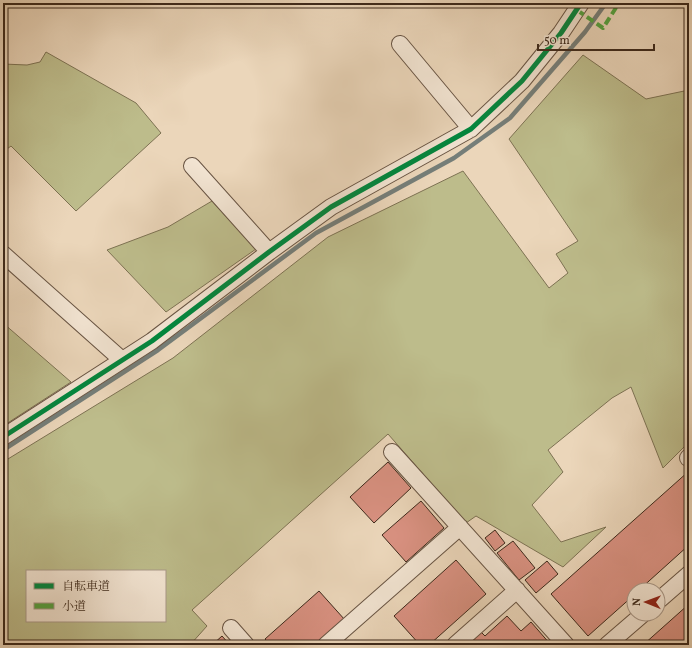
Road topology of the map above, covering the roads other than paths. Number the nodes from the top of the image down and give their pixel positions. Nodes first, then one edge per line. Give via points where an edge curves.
1 (581, 3) edge
2 (400, 44) dead end
3 (471, 129) junction
4 (192, 166) dead end
5 (269, 252) junction
6 (3, 254) edge
7 (122, 360) junction
8 (3, 437) edge
9 (392, 452) dead end
10 (460, 528) junction
11 (689, 574) edge
12 (516, 590) junction
13 (666, 594) edge
14 (634, 622) edge
15 (231, 628) dead end
16 (246, 645) edge
17 (326, 645) edge
18 (455, 645) edge
19 (566, 645) edge
20 (607, 645) edge

1 - 3 street via 522,81
2 - 3 street
3 - 5 street via 331,207
4 - 5 street
5 - 7 street via 152,341
6 - 7 street
7 - 8 street
9 - 10 street
10 - 12 street
10 - 17 street
11 - 13 street
12 - 18 street
12 - 19 street
14 - 20 street
15 - 16 street

